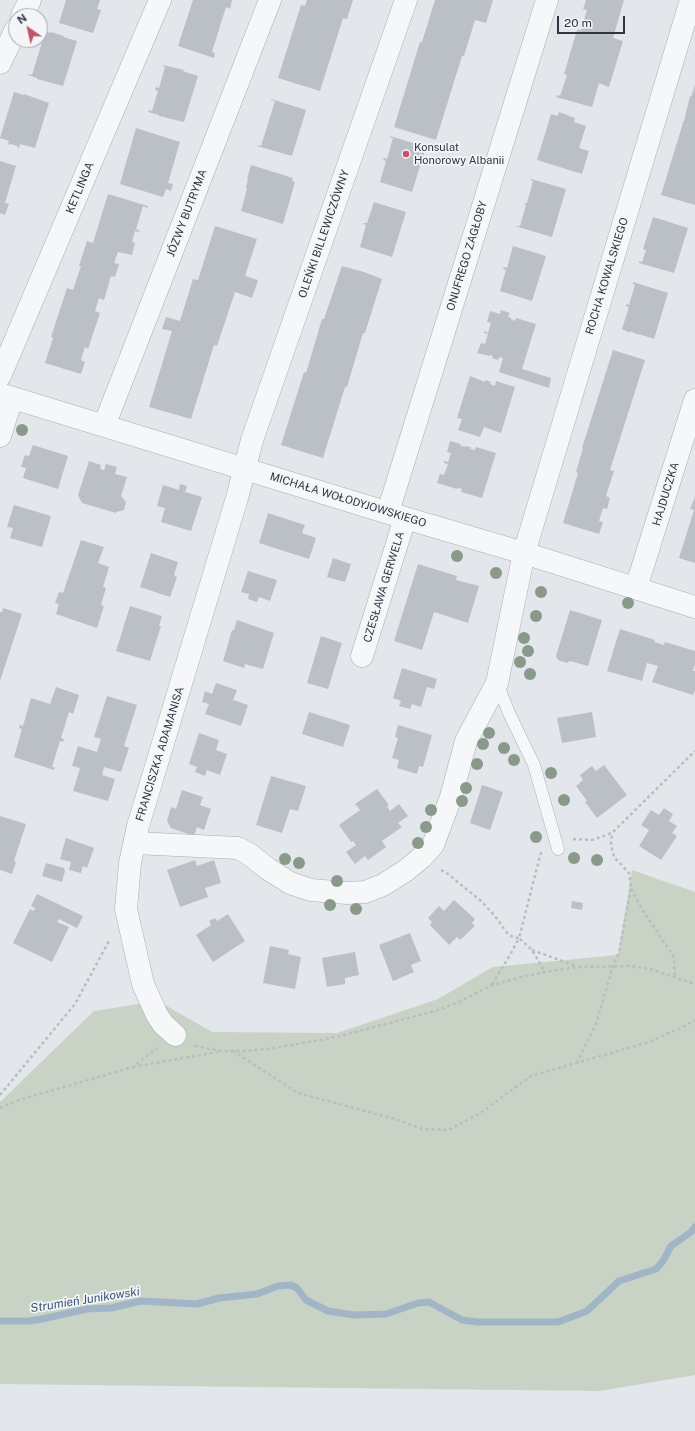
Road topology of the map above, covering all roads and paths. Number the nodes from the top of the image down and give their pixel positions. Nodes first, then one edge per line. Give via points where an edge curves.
1 (160, 0) edge
2 (270, 0) edge
3 (406, 0) edge
4 (547, 0) edge
5 (691, 0) edge
6 (8, 46) edge
7 (0, 63) edge
8 (0, 376) edge
9 (6, 396) edge
10 (695, 400) edge
11 (104, 426) junction
12 (0, 436) edge
13 (245, 469) junction
14 (397, 515) junction
15 (524, 553) junction
16 (636, 588) junction
17 (695, 607) edge
18 (362, 656) dead end
19 (497, 682) junction
20 (695, 751) edge
21 (612, 833) junction
22 (555, 838) junction
23 (134, 843) junction
24 (558, 850) dead end
25 (421, 858) junction
26 (631, 888) junction
27 (126, 909) junction
28 (519, 938) junction
29 (532, 950) junction
30 (613, 966) junction
31 (578, 967) junction
32 (545, 972) junction
33 (675, 977) junction
34 (695, 984) edge
35 (490, 986) junction
36 (695, 1020) edge
37 (175, 1035) junction
38 (232, 1051) junction
39 (577, 1063) junction
40 (0, 1095) edge
41 (0, 1108) edge

1 - 8 street, KETLINGA
2 - 11 street, JÓZWY BUTRYMA
3 - 13 street, OLEŃKI BILLEWICZÓWNY via 252,440
4 - 14 street, ONUFREGO ZAGŁOBY
5 - 15 street, ROCHA KOWALSKIEGO
6 - 7 street
9 - 11 street, MICHAŁA WOŁODYJOWSKIEGO
9 - 12 street
10 - 16 street, HAJDUCZKA
11 - 13 street, MICHAŁA WOŁODYJOWSKIEGO
13 - 14 street, MICHAŁA WOŁODYJOWSKIEGO
13 - 23 street, FRANCISZKA ADAMANISA
14 - 15 street, MICHAŁA WOŁODYJOWSKIEGO
14 - 18 street, CZESŁAWA GERWELA
15 - 16 street, MICHAŁA WOŁODYJOWSKIEGO
15 - 19 street, ROCHA KOWALSKIEGO
16 - 17 street, MICHAŁA WOŁODYJOWSKIEGO
19 - 22 lane via 534,765
19 - 25 street, ROCHA KOWALSKIEGO via 466,741 451,797 432,845
20 - 21 path
21 - 22 path via 592,840
21 - 26 path via 614,857 629,873
22 - 24 lane
22 - 28 path via 547,843 540,854
23 - 25 street, ROCHA KOWALSKIEGO via 238,848 290,883 311,890 347,893 365,892 383,885
23 - 27 street, FRANCISZKA ADAMANISA
25 - 28 path via 448,874 480,901 507,933
26 - 30 path via 619,952
26 - 33 path via 674,957
27 - 37 street, FRANCISZKA ADAMANISA via 146,991 157,1015
27 - 40 path via 75,1004
28 - 29 path
28 - 35 path
29 - 31 path
29 - 32 path
30 - 31 path
30 - 33 path via 650,969
30 - 39 path via 596,1024
31 - 32 path
32 - 35 path
33 - 34 path
35 - 38 path via 435,1011 336,1037 275,1048
36 - 39 path via 649,1042
37 - 38 path via 197,1047
37 - 41 path via 133,1067 19,1100
38 - 39 path via 298,1093 395,1119 422,1130 448,1130 479,1114 531,1076

